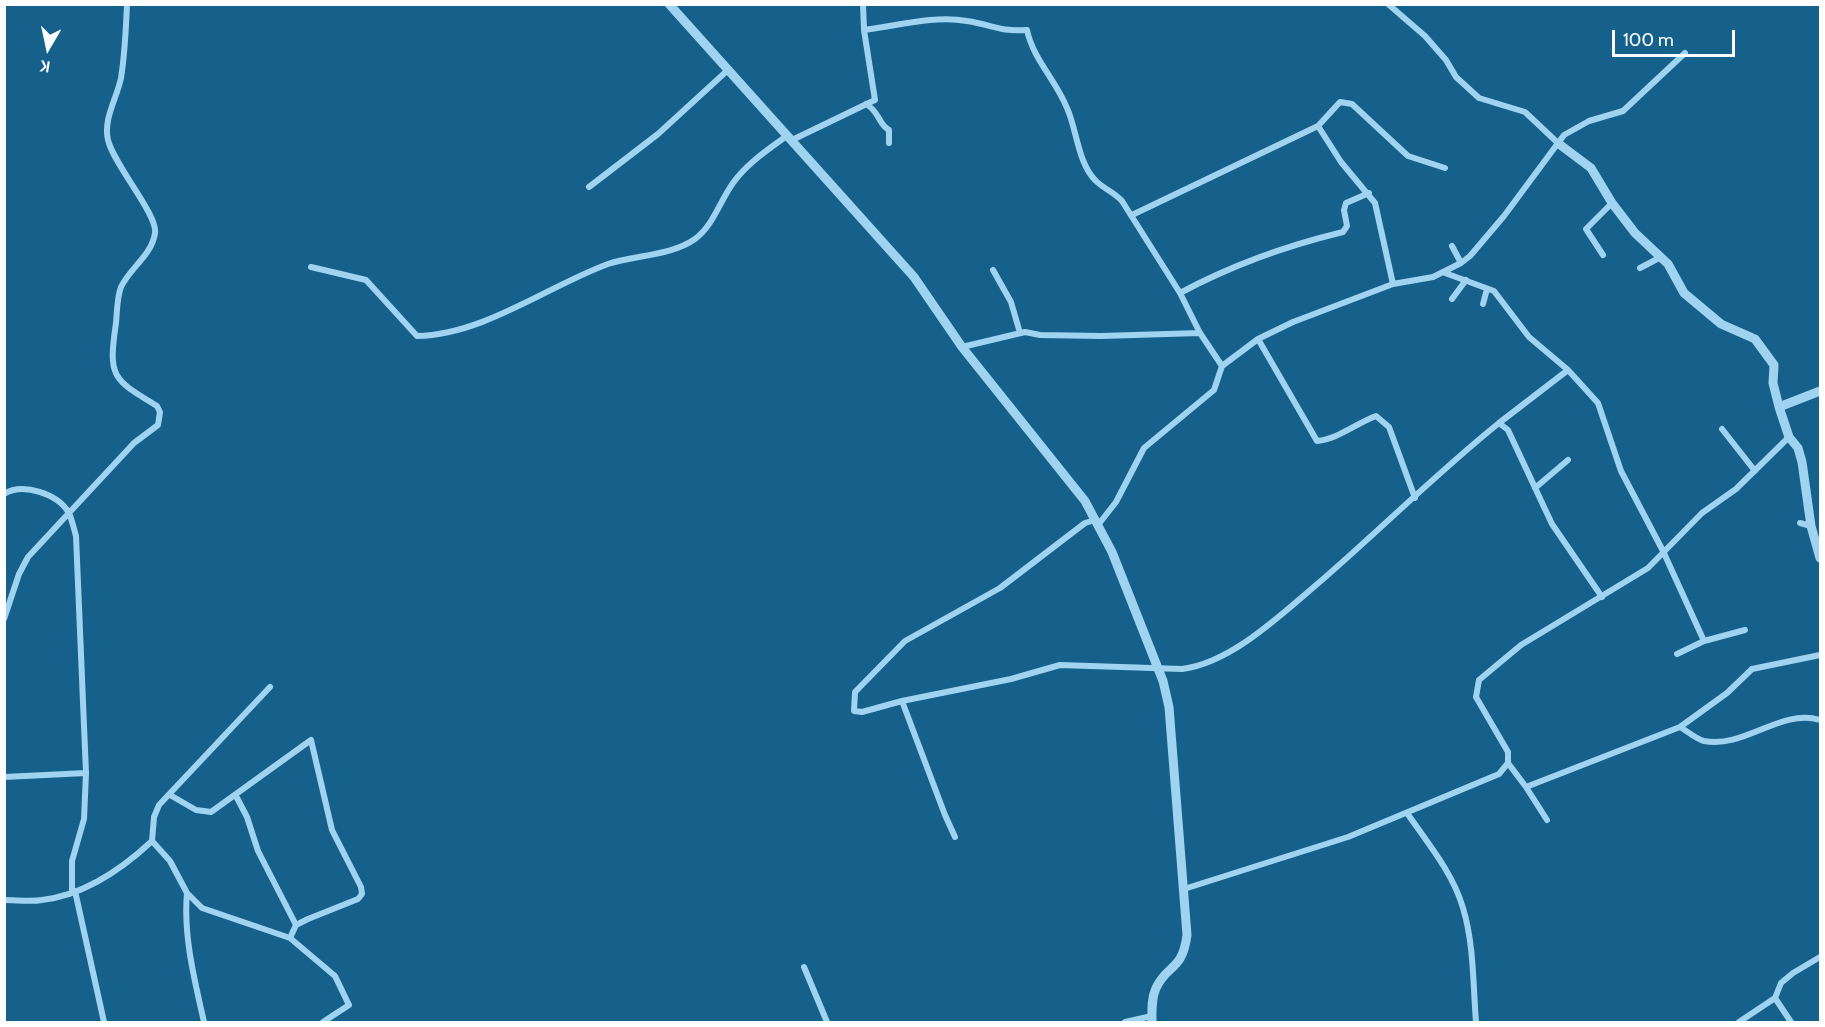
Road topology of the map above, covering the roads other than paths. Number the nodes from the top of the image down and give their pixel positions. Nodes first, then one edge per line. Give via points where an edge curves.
1 (127, 4) edge
2 (669, 4) edge
3 (863, 4) edge
4 (1388, 4) edge
5 (864, 30) junction
6 (1685, 53) dead end
7 (729, 69) junction
8 (866, 104) junction
9 (1318, 126) junction
10 (790, 137) junction
11 (888, 143) dead end
12 (1559, 144) junction
13 (1445, 168) dead end
14 (589, 188) dead end
15 (1369, 193) junction
16 (1612, 203) junction
17 (1132, 215) junction
18 (1452, 246) dead end
19 (1603, 255) dead end
20 (1661, 257) junction
21 (1461, 263) junction
22 (311, 267) dead end
23 (1640, 268) dead end
24 (993, 270) dead end
25 (1445, 273) junction
26 (1466, 280) junction
27 (1393, 284) junction
28 (1487, 289) junction
29 (1180, 293) junction
30 (1452, 299) dead end
31 (1484, 304) dead end
32 (1020, 333) junction
33 (1200, 333) junction
34 (1258, 339) junction
35 (962, 347) junction
36 (1222, 366) junction
37 (1568, 369) junction
38 (1821, 391) edge
39 (1779, 407) junction
40 (1499, 423) junction
41 (1722, 429) dead end
42 (1789, 437) junction
43 (1568, 459) dead end
44 (1755, 471) junction
45 (1535, 489) junction
46 (4, 494) edge
47 (1415, 498) junction
48 (68, 512) junction
49 (1096, 522) junction
50 (1800, 524) dead end
51 (1811, 526) junction
52 (1663, 551) junction
53 (1821, 558) edge
54 (1602, 597) junction
55 (4, 619) edge
56 (1745, 630) dead end
57 (1704, 641) junction
58 (1677, 654) dead end
59 (1821, 655) edge
60 (1157, 667) junction
61 (270, 687) dead end
62 (902, 700) junction
63 (1821, 720) edge
64 (1680, 727) junction
65 (1508, 763) junction
66 (86, 773) junction
67 (4, 777) edge
68 (1526, 787) junction
69 (170, 795) junction
70 (236, 796) junction
71 (1407, 813) junction
72 (1547, 820) dead end
73 (956, 837) dead end
74 (152, 841) junction
75 (1184, 889) junction
76 (73, 891) junction
77 (187, 893) junction
78 (4, 900) edge
79 (297, 925) junction
80 (290, 938) junction
81 (1821, 957) edge
82 (804, 967) dead end
83 (1775, 998) junction
84 (1152, 1019) edge
85 (104, 1023) edge
86 (204, 1023) edge
87 (323, 1023) edge
88 (827, 1023) edge
89 (1125, 1023) edge
90 (1476, 1023) edge
91 (1739, 1023) edge
92 (1791, 1023) edge

1 - 48 street via 125,51 108,121 108,138 116,163 151,216 155,234 149,250 121,287 111,354 123,386 157,406 160,418
2 - 7 street
3 - 5 street
4 - 12 street via 1425,36 1456,77 1479,98 1525,112
5 - 8 street via 876,95 875,100
5 - 17 street via 967,20 1005,32 1027,30 1030,43 1068,108 1086,164 1096,181 1112,190
6 - 12 street via 1623,111 1589,121 1564,135
7 - 10 street
7 - 14 street via 658,134
8 - 10 street
8 - 11 street via 879,113 889,130
9 - 13 street via 1340,102 1352,104 1408,156
9 - 15 street via 1341,162
9 - 17 street
10 - 22 street via 751,163 693,241 608,264 523,306 435,336 417,336 366,280
10 - 35 street via 914,277
12 - 16 street via 1591,168
12 - 21 street via 1504,216
15 - 27 street via 1375,203
15 - 29 street via 1346,203 1347,226 1343,232 1228,267
16 - 19 street via 1586,229
16 - 20 street via 1635,233
17 - 29 street
18 - 21 street
20 - 23 street
20 - 39 street via 1696,305 1721,324 1755,339 1774,365 1773,383
21 - 25 street
24 - 32 street via 1011,302
25 - 26 street
25 - 27 street
26 - 28 street
26 - 30 street
27 - 34 street
28 - 31 street
28 - 37 street via 1494,291 1529,337
29 - 33 street
32 - 33 street
32 - 35 street
33 - 36 street
34 - 36 street
34 - 47 street via 1317,441 1332,440 1353,424 1376,416 1389,427
35 - 49 street via 1085,501
36 - 49 street via 1214,390 1144,448 1116,502
37 - 40 street
37 - 52 street via 1598,403 1621,471
38 - 39 street
39 - 42 street
40 - 45 street via 1508,430
40 - 47 street
41 - 44 street
42 - 44 street
42 - 51 street via 1802,462
43 - 45 street
44 - 52 street via 1702,513
45 - 54 street via 1552,524
46 - 48 street via 26,488 60,503
47 - 60 street via 1288,609 1231,651 1198,667
48 - 55 street via 28,557
48 - 66 street via 76,537
49 - 60 street via 1112,552
49 - 62 street via 1084,523 1000,588 905,641 855,692 854,711
50 - 51 street
51 - 53 street
52 - 54 street via 1648,568
52 - 57 street
54 - 65 street via 1521,645 1479,680 1476,697 1509,752
56 - 57 street
57 - 58 street
59 - 64 street via 1752,669 1727,693
60 - 62 street via 1060,665 1011,679
60 - 75 street via 1169,707
61 - 69 street
62 - 73 street
63 - 64 street via 1790,719 1727,741 1703,741
64 - 68 street
65 - 68 street
65 - 71 street via 1498,774
66 - 67 street
66 - 76 street via 84,819 72,861
68 - 72 street
69 - 70 street via 196,810 211,812
69 - 74 street via 156,810
70 - 79 street via 258,851
70 - 79 street via 310,740 332,831 362,894
71 - 75 street via 1348,837
71 - 90 street via 1448,875 1463,906
74 - 76 street via 124,867
74 - 77 street via 170,861
75 - 84 street via 1185,953 1155,990
76 - 78 street via 42,900
76 - 85 street
77 - 80 street via 213,913
77 - 86 street via 193,969
79 - 80 street
80 - 87 street via 335,976 349,1005
81 - 83 street via 1781,982
82 - 88 street
83 - 91 street
83 - 92 street
84 - 89 street

